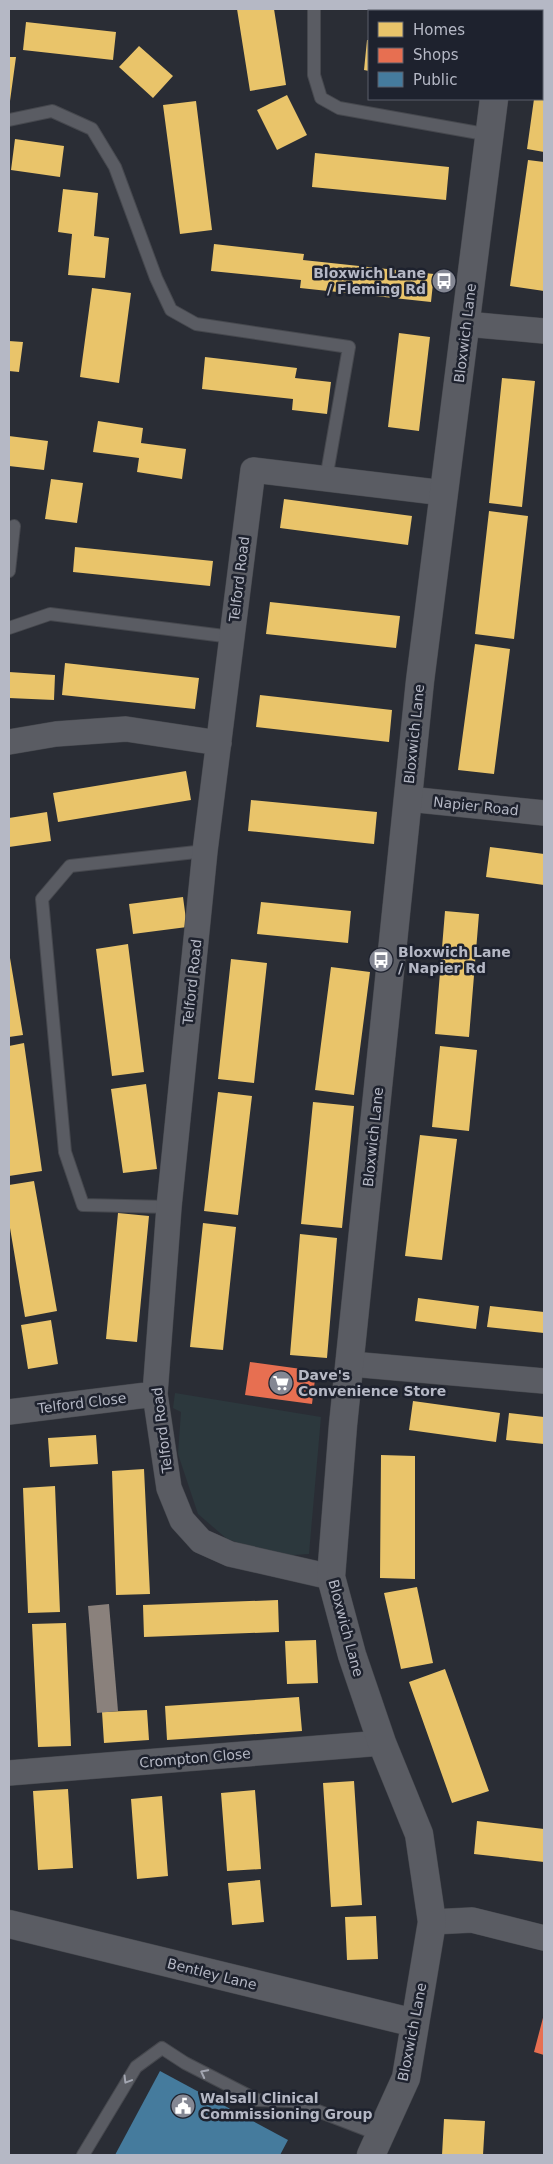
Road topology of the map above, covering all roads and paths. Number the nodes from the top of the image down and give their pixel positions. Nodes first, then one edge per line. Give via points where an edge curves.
1 (314, 9) edge
2 (494, 100) edge
3 (9, 120) edge
4 (490, 135) junction
5 (466, 324) junction
6 (544, 331) edge
7 (326, 479) junction
8 (444, 493) junction
9 (14, 526) dead end
10 (9, 571) edge
11 (9, 628) edge
12 (232, 637) junction
13 (9, 742) edge
14 (219, 743) junction
15 (408, 799) junction
16 (544, 813) edge
17 (205, 851) junction
18 (169, 1207) junction
19 (350, 1364) junction
20 (544, 1381) edge
21 (155, 1394) junction
22 (9, 1412) edge
23 (331, 1577) junction
24 (382, 1743) junction
25 (9, 1773) edge
26 (432, 1922) junction
27 (9, 1924) edge
28 (544, 1938) edge
29 (415, 2024) junction
30 (376, 2145) edge
31 (83, 2155) edge

1 - 4 lane via 314,75 321,98 339,108
2 - 4 street, Bloxwich Lane
3 - 7 lane via 52,111 92,129 115,167 171,310 196,324 349,347
4 - 5 street, Bloxwich Lane
5 - 6 street
5 - 8 street, Bloxwich Lane
7 - 8 street, Telford Road
7 - 12 street, Telford Road via 253,470
8 - 15 street, Bloxwich Lane
9 - 10 lane
11 - 12 lane via 50,614
12 - 14 street, Telford Road
13 - 14 street via 56,734 126,729
14 - 17 street, Telford Road
15 - 16 street, Napier Road
15 - 19 street, Bloxwich Lane
17 - 18 street, Telford Road
17 - 18 lane via 70,866 42,898 65,1152 83,1206
18 - 21 street, Telford Road
19 - 20 street
19 - 23 street, Bloxwich Lane
21 - 22 street, Telford Close
21 - 23 street, Telford Road via 169,1488 182,1520 201,1541 230,1554
23 - 24 street, Bloxwich Lane via 352,1655
24 - 25 street, Crompton Close
24 - 26 street, Bloxwich Lane via 419,1834
26 - 28 street via 472,1920
26 - 29 street, Bloxwich Lane
27 - 29 street, Bentley Lane
29 - 30 street, Bloxwich Lane via 406,2078
30 -> 31 lane via 292,2101 257,2100 162,2048 136,2067

